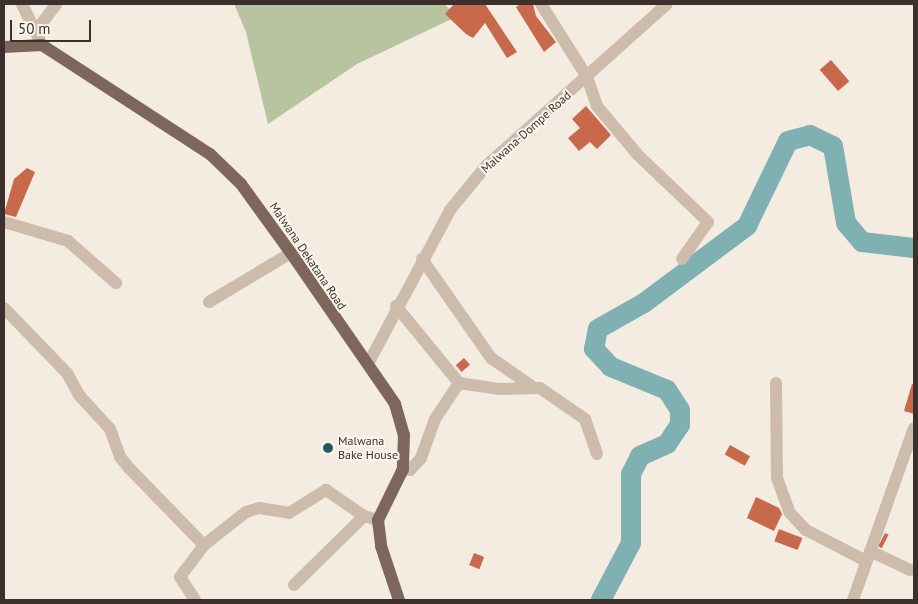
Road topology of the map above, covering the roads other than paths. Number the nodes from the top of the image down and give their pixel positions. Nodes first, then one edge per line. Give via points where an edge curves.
1 (22, 4) edge
2 (56, 4) edge
3 (541, 4) edge
4 (667, 4) edge
5 (36, 31) junction
6 (42, 45) junction
7 (4, 47) edge
8 (587, 77) junction
9 (4, 222) edge
10 (291, 253) junction
11 (422, 259) junction
12 (682, 259) dead end
13 (116, 283) dead end
14 (209, 302) dead end
15 (396, 306) junction
16 (4, 308) edge
17 (369, 362) junction
18 (459, 383) junction
19 (776, 384) dead end
20 (533, 387) junction
21 (914, 428) edge
22 (597, 454) dead end
23 (403, 469) junction
24 (364, 516) junction
25 (378, 520) junction
26 (204, 545) junction
27 (868, 556) junction
28 (910, 570) dead end
29 (294, 585) dead end
30 (195, 600) edge
31 (398, 600) edge
32 (853, 600) edge

1 - 5 street
2 - 5 street
3 - 8 street
4 - 8 street, Malwana-Dompe Road
5 - 6 street
6 - 7 main road
6 - 10 main road, Malwana Dekatana Road via 210,154 241,184
8 - 11 street, Malwana-Dompe Road via 487,165 450,210
8 - 12 street via 598,106 638,155 708,222
9 - 13 street via 68,241
10 - 14 street
10 - 17 main road, Malwana Dekatana Road via 345,336
11 - 15 street, Malwana-Dompe Road
11 - 20 street via 491,358
15 - 17 street, Malwana-Dompe Road
15 - 18 street
16 - 26 street via 68,373 79,395 110,429 129,468
17 - 23 main road, Malwana Dekatana Road via 395,404 404,435
18 - 20 street via 498,389
18 - 23 street via 435,419 421,458 410,470
19 - 27 street via 777,478 790,513 806,530
20 - 22 street via 585,419
21 - 27 street
23 - 25 main road, Malwana Dekatana Road
24 - 25 street
24 - 26 street via 326,490 289,513 259,508 246,512
24 - 29 street
25 - 31 main road via 380,546
26 - 30 street via 180,578
27 - 28 street
27 - 32 street

